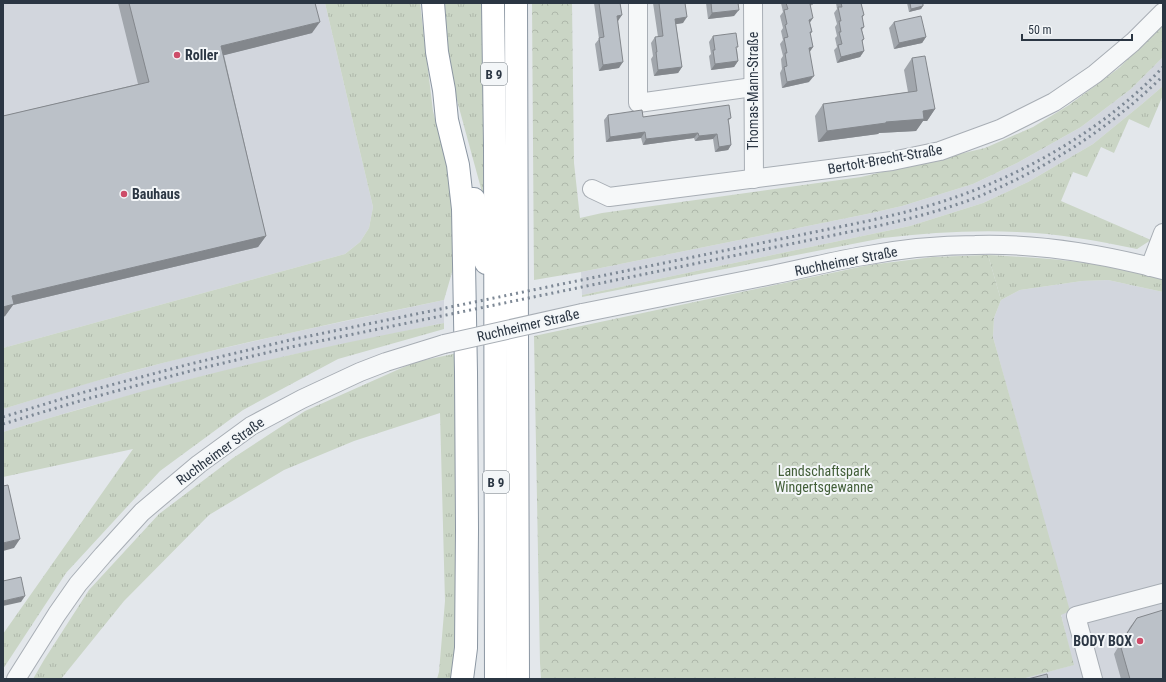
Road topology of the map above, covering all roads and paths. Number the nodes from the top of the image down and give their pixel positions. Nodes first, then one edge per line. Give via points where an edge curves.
1 (433, 3) edge
2 (493, 3) edge
3 (516, 3) edge
4 (638, 3) edge
5 (753, 3) edge
6 (1163, 12) edge
7 (753, 87) junction
8 (444, 90) junction
9 (754, 179) junction
10 (592, 189) dead end
11 (1163, 233) edge
12 (1156, 268) edge
13 (495, 286) junction
14 (1163, 593) edge
15 (518, 617) junction
16 (16, 679) edge
17 (462, 679) edge
18 (496, 679) edge
19 (518, 679) edge
20 (529, 679) edge
21 (1093, 679) edge

1 - 8 highway, B 9
2 - 13 highway, B 9
3 - 15 highway, B 9
4 - 7 street via 638,103
5 - 7 street, Thomas-Mann-Straße
6 - 9 street, Bertolt-Brecht-Straße via 1095,74 1054,102 1000,129 940,151 892,161
7 - 9 street, Thomas-Mann-Straße
8 - 13 highway, B 9 via 467,151 482,254
8 - 17 highway via 447,120 458,165 464,237 467,537 466,648
9 - 10 street, Bertolt-Brecht-Straße via 609,197
11 - 12 street
12 - 16 street, Ruchheimer Straße, bridge via 1074,251 1029,246 919,248 863,256 582,313 444,344 386,362 302,399 252,426 199,464 142,512 78,584
13 - 18 highway, B 9
14 - 21 street via 1076,616
15 - 19 highway, B 9
15 - 20 highway

